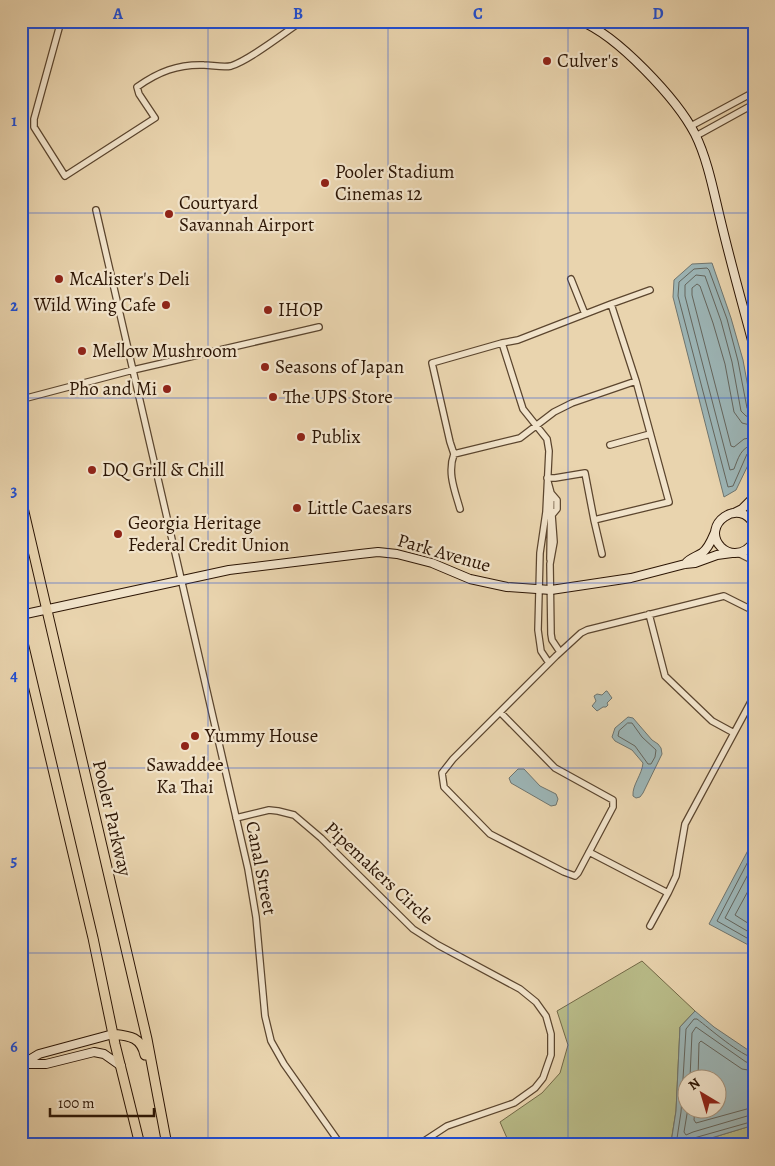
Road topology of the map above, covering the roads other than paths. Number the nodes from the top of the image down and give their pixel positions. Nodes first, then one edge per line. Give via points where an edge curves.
1 (61, 21) edge
2 (302, 21) edge
3 (580, 21) edge
4 (754, 92) edge
5 (754, 104) edge
6 (690, 126) junction
7 (696, 136) junction
8 (96, 210) dead end
9 (571, 279) dead end
10 (650, 290) dead end
11 (612, 304) junction
12 (585, 314) junction
13 (319, 328) dead end
14 (502, 343) junction
15 (754, 348) edge
16 (133, 370) junction
17 (636, 381) junction
18 (22, 399) edge
19 (535, 425) junction
20 (650, 434) junction
21 (610, 445) dead end
22 (454, 454) junction
23 (547, 479) junction
24 (754, 497) edge
25 (21, 499) edge
26 (460, 509) dead end
27 (734, 513) junction
28 (754, 517) edge
29 (594, 520) junction
30 (754, 523) edge
31 (716, 530) junction
32 (754, 541) edge
33 (735, 553) junction
34 (602, 554) dead end
35 (754, 561) edge
36 (685, 564) junction
37 (181, 580) junction
38 (539, 590) junction
39 (551, 590) junction
40 (47, 610) junction
41 (754, 611) edge
42 (649, 614) junction
43 (21, 615) edge
44 (21, 634) edge
45 (560, 652) junction
46 (549, 663) junction
47 (754, 696) edge
48 (500, 712) junction
49 (734, 733) junction
50 (236, 818) junction
51 (589, 852) junction
52 (668, 893) junction
53 (650, 926) dead end
54 (113, 1034) junction
55 (22, 1064) edge
56 (121, 1066) junction
57 (167, 1142) edge
58 (140, 1145) edge
59 (342, 1145) edge
60 (418, 1145) edge

1 - 2 street via 34,127 65,176 155,118 139,94 137,88 143,83 169,68 230,66 245,60
3 - 6 street via 611,39 634,58 676,105
4 - 6 street
5 - 7 street
6 - 7 street
7 - 15 street
8 - 16 street, Canal Street
9 - 12 street
10 - 11 street
11 - 12 street
11 - 17 street
12 - 14 street
13 - 16 street
14 - 19 street via 523,409
14 - 22 street via 432,363
16 - 18 street
16 - 37 street, Canal Street
17 - 19 street via 572,403
17 - 20 street
19 - 22 street via 520,438
19 - 23 street via 547,439
20 - 21 street
20 - 29 street via 669,502
22 - 26 street via 452,478
23 - 29 street via 585,473
23 - 38 street
23 - 39 street via 557,500 557,510 552,516
24 - 27 street, Park Avenue
25 - 40 main road, Pooler Parkway
27 - 30 street via 746,516
27 - 31 street, Park Avenue via 718,522
28 - 30 street
29 - 34 street
31 - 33 street via 719,545
31 - 36 street, Park Avenue via 703,553 690,558
32 - 33 street via 748,549
33 - 35 street
33 - 36 street, Park Avenue
36 - 39 street, Park Avenue via 631,578
37 - 38 street, Park Avenue via 229,570 378,552 432,563 470,579
37 - 40 street, Park Avenue
37 - 50 street, Canal Street
38 - 39 street, Park Avenue
38 - 46 street via 539,642
39 - 45 street via 550,634
40 - 43 street, Park Avenue
40 - 57 main road, Pooler Parkway via 147,1039
41 - 42 street via 724,596
42 - 45 street via 587,630
42 - 49 street via 665,676 712,721
44 - 54 main road
45 - 46 street
46 - 48 street
47 - 49 street
48 - 51 street via 555,768 613,800 613,807
48 - 51 street via 445,768 441,778 444,788 490,834 564,872 575,876
49 - 52 street via 685,824 676,876
50 - 59 street, Canal Street via 256,917 265,1016 271,1040 284,1064
50 - 60 street, Pipemakers Circle via 269,810 294,815 413,930 520,989 536,1002 546,1016 551,1034 551,1055 543,1078 535,1088 514,1102 447,1126
51 - 52 street
52 - 53 street
54 - 55 street via 40,1054
54 - 56 main road
54 - 57 main road via 128,1035 143,1046 160,1131
55 - 56 street via 46,1064 94,1052 104,1054
56 - 58 main road

